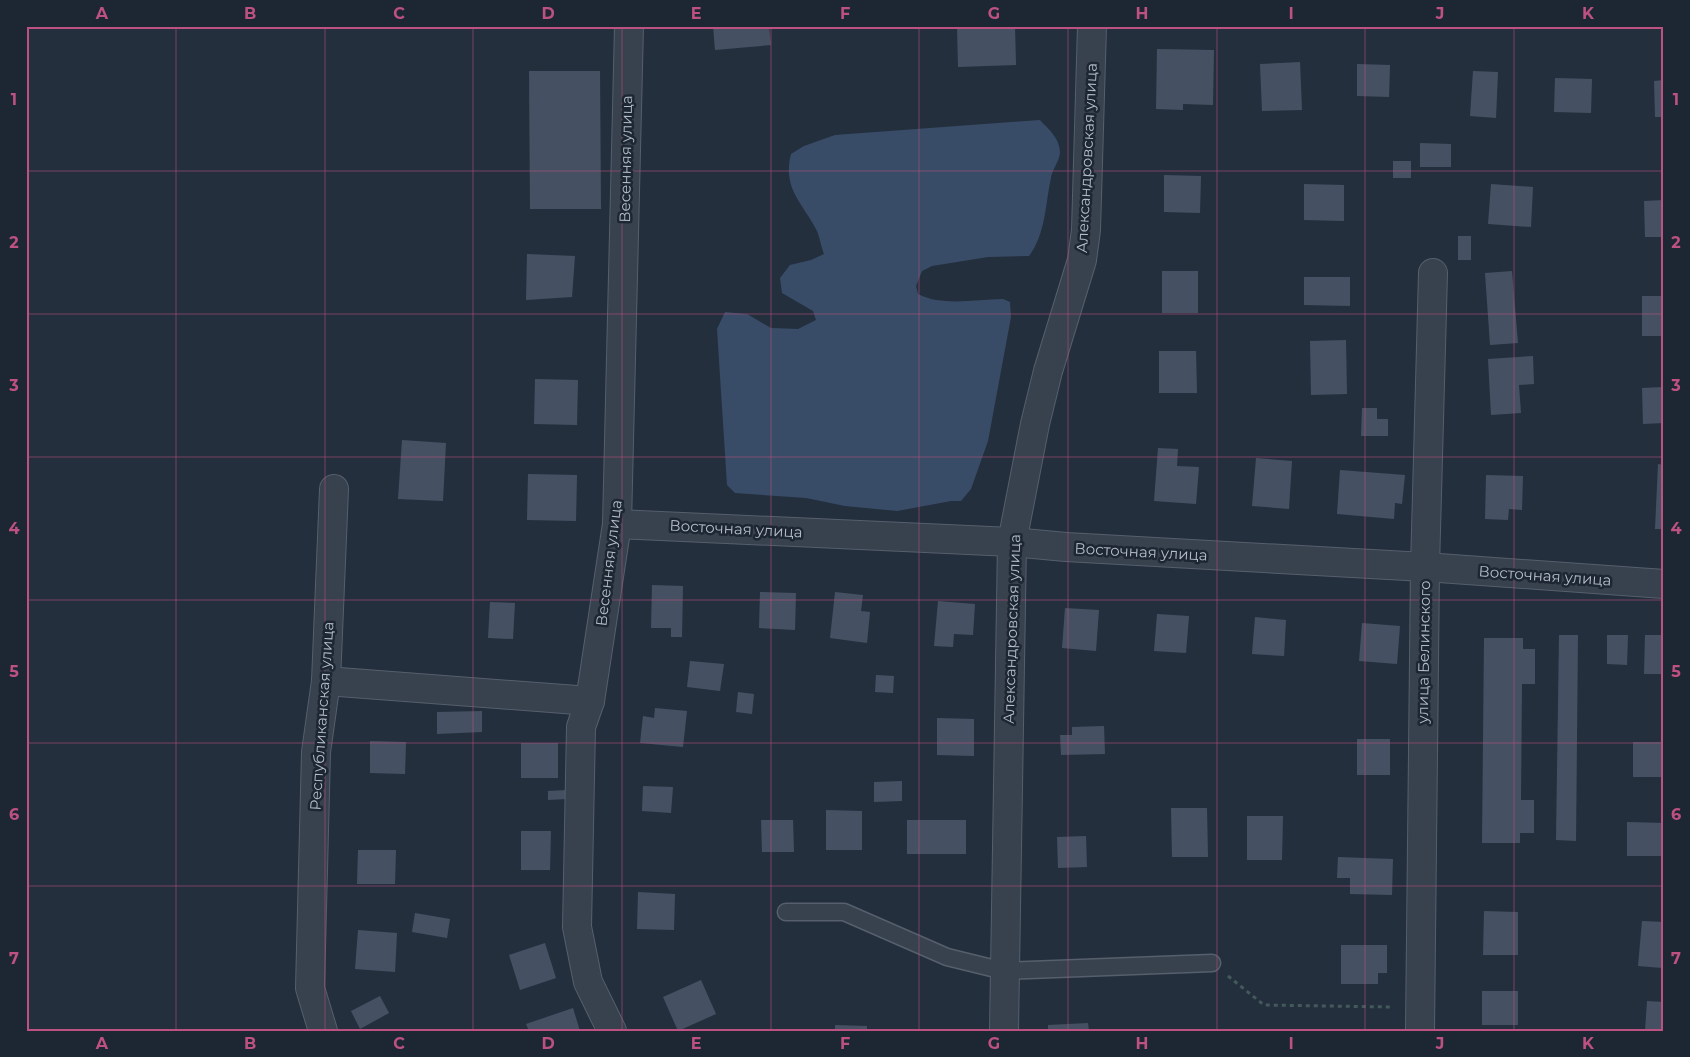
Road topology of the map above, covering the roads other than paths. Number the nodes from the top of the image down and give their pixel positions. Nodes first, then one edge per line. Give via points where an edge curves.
1 (629, 26) edge
2 (1092, 26) edge
3 (1433, 273) dead end
4 (334, 489) dead end
5 (617, 524) junction
6 (1012, 542) junction
7 (1425, 566) junction
8 (1664, 584) edge
9 (326, 681) junction
10 (590, 701) junction
11 (786, 912) dead end
12 (1212, 964) road end
13 (1004, 971) junction
14 (1420, 1019) edge
15 (323, 1031) edge
16 (612, 1031) edge
17 (1004, 1031) edge

1 - 5 street, Весенняя улица
2 - 6 street, Александровская улица via 1086,230 1082,260 1048,371
3 - 7 street, улица Белинского
4 - 9 street, Республиканская улица
5 - 6 street, Восточная улица
5 - 10 street, Весенняя улица
6 - 7 street, Восточная улица
6 - 13 street, Александровская улица
7 - 8 street, Восточная улица
7 - 14 street, улица Белинского
9 - 10 street
9 - 15 street, Республиканская улица via 316,752 310,988
10 - 16 street, Весенняя улица via 581,727 577,927 588,982
11 - 13 lane via 844,912 947,957
12 - 13 lane
13 - 17 street, Александровская улица

